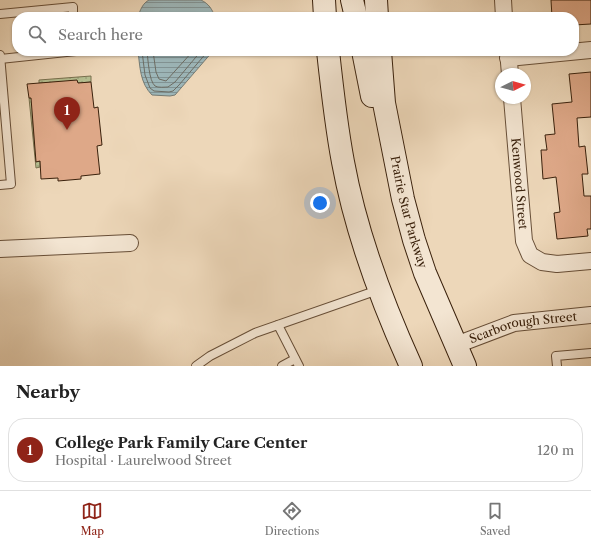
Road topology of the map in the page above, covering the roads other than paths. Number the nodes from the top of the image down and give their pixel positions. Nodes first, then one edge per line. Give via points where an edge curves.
1 (324, 0) edge
2 (352, 0) edge
3 (376, 0) edge
4 (503, 0) edge
5 (21, 12) edge
6 (72, 12) edge
7 (325, 12) edge
8 (355, 12) edge
9 (377, 12) edge
10 (504, 12) edge
11 (12, 13) edge
12 (0, 14) edge
13 (591, 50) edge
14 (579, 52) edge
15 (0, 54) edge
16 (33, 56) edge
17 (329, 56) edge
18 (364, 56) edge
19 (380, 56) edge
20 (546, 56) edge
21 (0, 59) edge
22 (508, 61) edge
23 (513, 104) edge
24 (0, 185) edge
25 (401, 186) junction
26 (130, 243) dead end
27 (0, 250) edge
28 (591, 261) edge
29 (378, 289) junction
30 (591, 315) edge
31 (278, 325) junction
32 (456, 345) junction
33 (591, 353) edge
34 (297, 362) edge
35 (196, 366) edge
36 (282, 366) edge
37 (411, 366) edge
38 (465, 366) edge
39 (557, 366) edge

1 - 7 main road
2 - 8 main road
3 - 9 main road
4 - 10 street
5 - 6 lane via 72,7
11 - 12 lane
13 - 14 street
15 - 21 lane
16 - 21 lane
17 - 29 main road via 343,163
18 - 25 main road via 372,99
19 - 25 main road, Prairie Star Parkway via 384,103
20 - 22 street
21 - 24 lane via 11,184
23 - 28 street, Kenwood Street via 524,241 530,256 542,262 557,264
25 - 32 main road, Prairie Star Parkway via 414,240
26 - 27 street
29 - 31 lane
29 - 37 main road
30 - 32 street, Scarborough Street via 514,323
31 - 34 lane
31 - 35 lane via 234,343
32 - 38 main road, Prairie Star Parkway
33 - 39 lane via 556,356
34 - 36 lane

